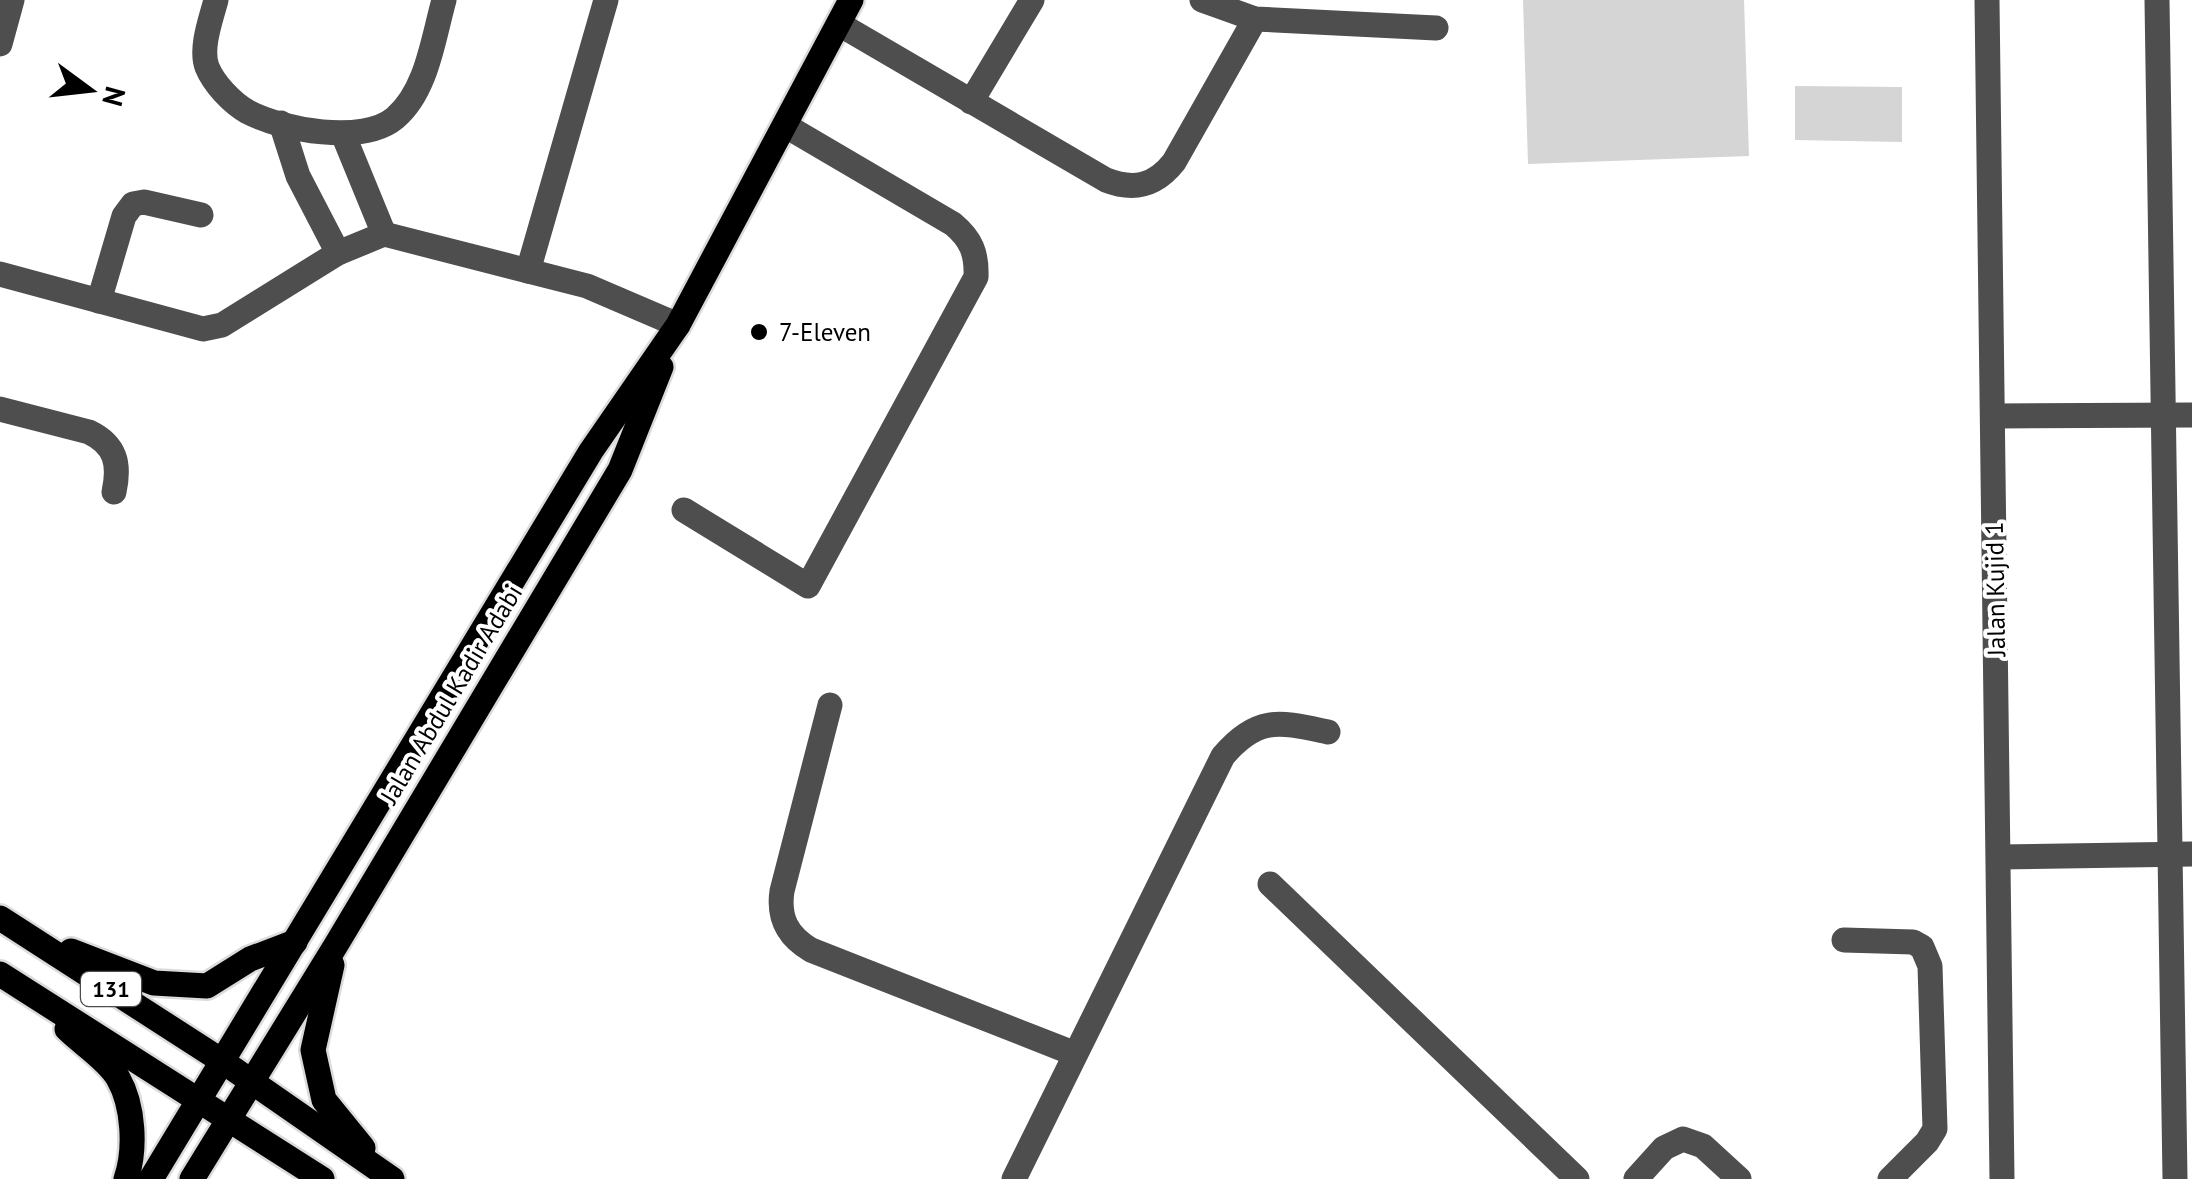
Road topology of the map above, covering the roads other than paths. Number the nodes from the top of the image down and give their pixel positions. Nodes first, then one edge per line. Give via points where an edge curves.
1 (12, 0) edge
2 (216, 0) edge
3 (444, 0) edge
4 (606, 0) edge
5 (851, 0) edge
6 (1032, 0) edge
7 (1202, 0) edge
8 (1987, 0) edge
9 (2158, 0) edge
10 (1255, 19) junction
11 (838, 24) junction
12 (1436, 28) dead end
13 (0, 44) edge
14 (972, 102) junction
15 (280, 124) junction
16 (786, 126) junction
17 (343, 134) junction
18 (201, 215) dead end
19 (384, 234) junction
20 (338, 254) junction
21 (528, 271) junction
22 (0, 274) edge
23 (99, 301) junction
24 (678, 325) junction
25 (0, 409) edge
26 (2192, 415) edge
27 (1994, 416) junction
28 (2163, 416) junction
29 (114, 492) dead end
30 (684, 510) dead end
31 (830, 705) dead end
32 (1328, 732) dead end
33 (2181, 854) edge
34 (1998, 857) junction
35 (1270, 884) dead end
36 (0, 918) edge
37 (24, 933) junction
38 (1844, 940) dead end
39 (294, 942) junction
40 (336, 945) junction
41 (10, 980) edge
42 (1073, 1054) junction
43 (222, 1062) junction
44 (252, 1082) junction
45 (200, 1100) junction
46 (230, 1118) junction
47 (387, 1175) edge
48 (126, 1179) edge
49 (151, 1179) edge
50 (192, 1179) edge
51 (322, 1179) edge
52 (1014, 1179) edge
53 (1576, 1179) edge
54 (1636, 1179) edge
55 (1739, 1179) edge
56 (1890, 1179) edge
57 (2002, 1179) edge
58 (2174, 1179) edge

1 - 13 street
2 - 15 street via 206,64 219,87 247,111
3 - 17 street via 415,94 383,126
4 - 21 street
5 - 11 main road, Jalan Abdul Kadir Adabi
6 - 14 street
7 - 10 street
8 - 27 street, Jalan Kujid 1
9 - 28 street
10 - 12 street
10 - 14 street via 1164,174 1136,187 1120,186
11 - 14 street
11 - 16 main road, Jalan Abdul Kadir Adabi
15 - 17 street
15 - 20 street
16 - 24 main road, Jalan Abdul Kadir Adabi
16 - 30 street via 953,224 973,246 976,277 808,586
17 - 19 street
18 - 23 street via 133,204
19 - 20 street
19 - 21 street
20 - 23 street via 212,328
21 - 24 street via 586,286
22 - 23 street
24 - 39 main road, Jalan Abdul Kadir Adabi via 591,451
24 - 40 main road, Jalan Abdul Kadir Adabi via 620,470
25 - 29 street via 103,438 118,464
26 - 28 street
27 - 28 street
27 - 34 street, Jalan Kujid 1
28 - 33 street
31 - 42 street via 782,891 789,932 811,950
32 - 42 street via 1277,722 1240,736 1223,756
33 - 34 street
33 - 58 street
34 - 57 street, Jalan Kujid 1
35 - 53 street
36 - 37 main road, 131
37 - 39 main road via 154,983 207,986
37 - 43 main road, 131
38 - 56 street via 1913,942 1930,966 1935,1129
39 - 43 main road, Jalan Abdul Kadir Adabi
40 - 44 main road, Jalan Abdul Kadir Adabi
40 - 47 main road via 313,1050 324,1100
41 - 45 main road, 131
41 - 48 main road via 118,1077 131,1115
42 - 52 street
43 - 44 main road, 131
43 - 45 main road, Jalan Abdul Kadir Adabi
44 - 46 main road, Jalan Abdul Kadir Adabi
44 - 47 main road, 131
45 - 46 main road, 131
45 - 49 main road, Jalan Abdul Kadir Adabi
46 - 50 main road, Jalan Abdul Kadir Adabi
46 - 51 main road, 131
54 - 55 street via 1664,1148 1684,1139 1703,1146

